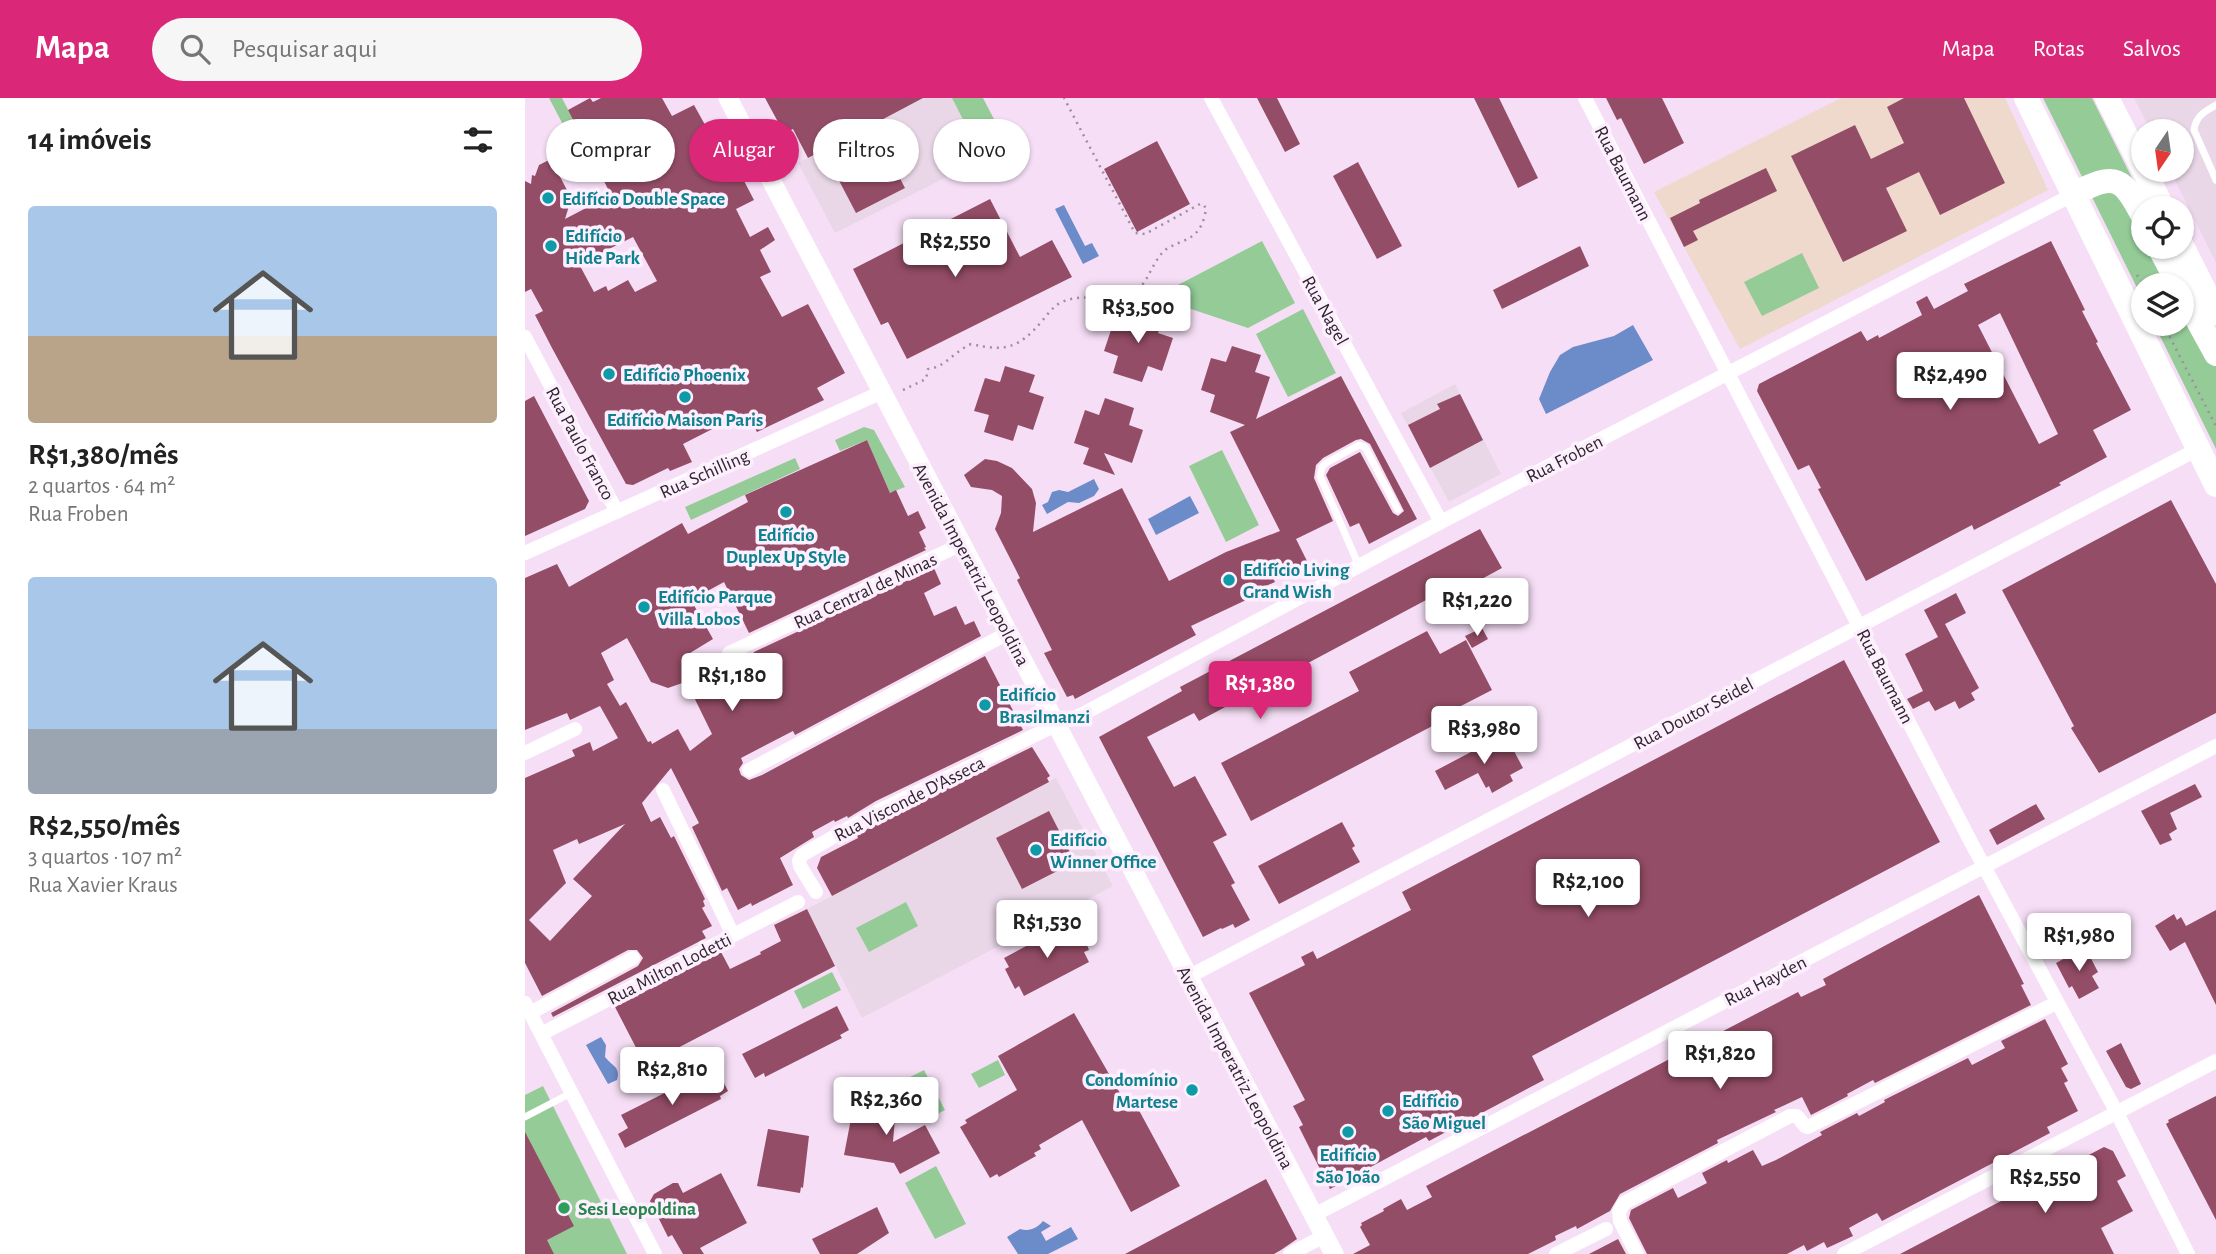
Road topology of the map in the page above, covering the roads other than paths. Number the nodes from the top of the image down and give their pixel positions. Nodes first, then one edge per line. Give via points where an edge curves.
1 (728, 98) edge
2 (1212, 98) edge
3 (1585, 98) edge
4 (2026, 98) edge
5 (2216, 105) edge
6 (2113, 107) edge
7 (2216, 180) edge
8 (2074, 194) junction
9 (2133, 196) edge
10 (2155, 196) edge
11 (2155, 196) edge
12 (2186, 259) edge
13 (2187, 259) edge
14 (2216, 313) edge
15 (2194, 314) edge
16 (2216, 323) edge
17 (525, 337) edge
18 (2216, 354) edge
19 (1728, 373) junction
20 (882, 392) junction
21 (2198, 449) junction
22 (2216, 485) edge
23 (1398, 510) dead end
24 (617, 512) junction
25 (1441, 522) junction
26 (962, 544) junction
27 (525, 553) edge
28 (1360, 567) junction
29 (1860, 626) junction
30 (1008, 633) junction
31 (729, 653) dead end
32 (1056, 725) junction
33 (575, 729) dead end
34 (2216, 746) edge
35 (525, 753) edge
36 (750, 770) dead end
37 (663, 790) dead end
38 (1984, 866) junction
39 (815, 892) dead end
40 (798, 902) dead end
41 (733, 935) junction
42 (633, 958) dead end
43 (1188, 977) junction
44 (2056, 1003) junction
45 (528, 1008) edge
46 (541, 1034) junction
47 (2216, 1060) edge
48 (571, 1092) junction
49 (2116, 1111) junction
50 (525, 1117) edge
51 (1314, 1215) junction
52 (1606, 1228) dead end
53 (1324, 1236) junction
54 (655, 1254) edge
55 (1290, 1254) edge
56 (1334, 1254) edge
57 (1556, 1254) edge
58 (1637, 1254) edge
59 (1844, 1254) edge
60 (2188, 1254) edge

1 - 20 main road, Avenida Imperatriz Leopoldina
2 - 25 street, Rua Nagel
3 - 19 street, Rua Baumann
4 - 8 highway
5 - 7 lane via 2201,113 2194,130
6 - 10 highway
6 - 11 main road
8 - 9 highway via 2100,182 2115,182
8 - 19 street, Rua Froben
8 - 21 highway
12 - 16 main road
13 - 14 highway
15 - 18 highway
17 - 24 street, Rua Paulo Franco
19 - 25 street, Rua Froben
19 - 29 street, Rua Baumann
20 - 24 street, Rua Schilling
20 - 26 main road, Avenida Imperatriz Leopoldina
21 - 22 highway
21 - 29 street, Rua Doutor Seidel
23 - 28 lane via 1365,447 1322,467 1320,476
24 - 27 street, Rua Schilling
25 - 28 street, Rua Froben
26 - 30 main road, Avenida Imperatriz Leopoldina
26 - 31 street, Rua Central de Minas
28 - 32 street, Rua Froben
29 - 38 street, Rua Baumann
29 - 43 street, Rua Doutor Seidel
30 - 32 main road, Avenida Imperatriz Leopoldina
30 - 36 street
32 - 39 street, Rua Visconde D'Asseca via 880,810 802,855 800,866
32 - 43 main road, Avenida Imperatriz Leopoldina
33 - 35 street
34 - 38 street, Rua Hayden
37 - 41 street
38 - 44 street, Rua Baumann
38 - 51 street, Rua Hayden
40 - 41 street, Rua Milton Lodetti
41 - 46 street, Rua Milton Lodetti
42 - 45 street
43 - 51 main road, Avenida Imperatriz Leopoldina
44 - 49 street, Rua Baumann
44 - 58 street via 1808,1127 1797,1116 1790,1116 1624,1203 1620,1221
45 - 46 street
46 - 48 street
47 - 49 street
48 - 50 lane
48 - 54 street
49 - 59 street
49 - 60 street, Rua Baumann
51 - 53 main road, Avenida Imperatriz Leopoldina
52 - 57 street
53 - 55 street
53 - 56 main road, Avenida Imperatriz Leopoldina

